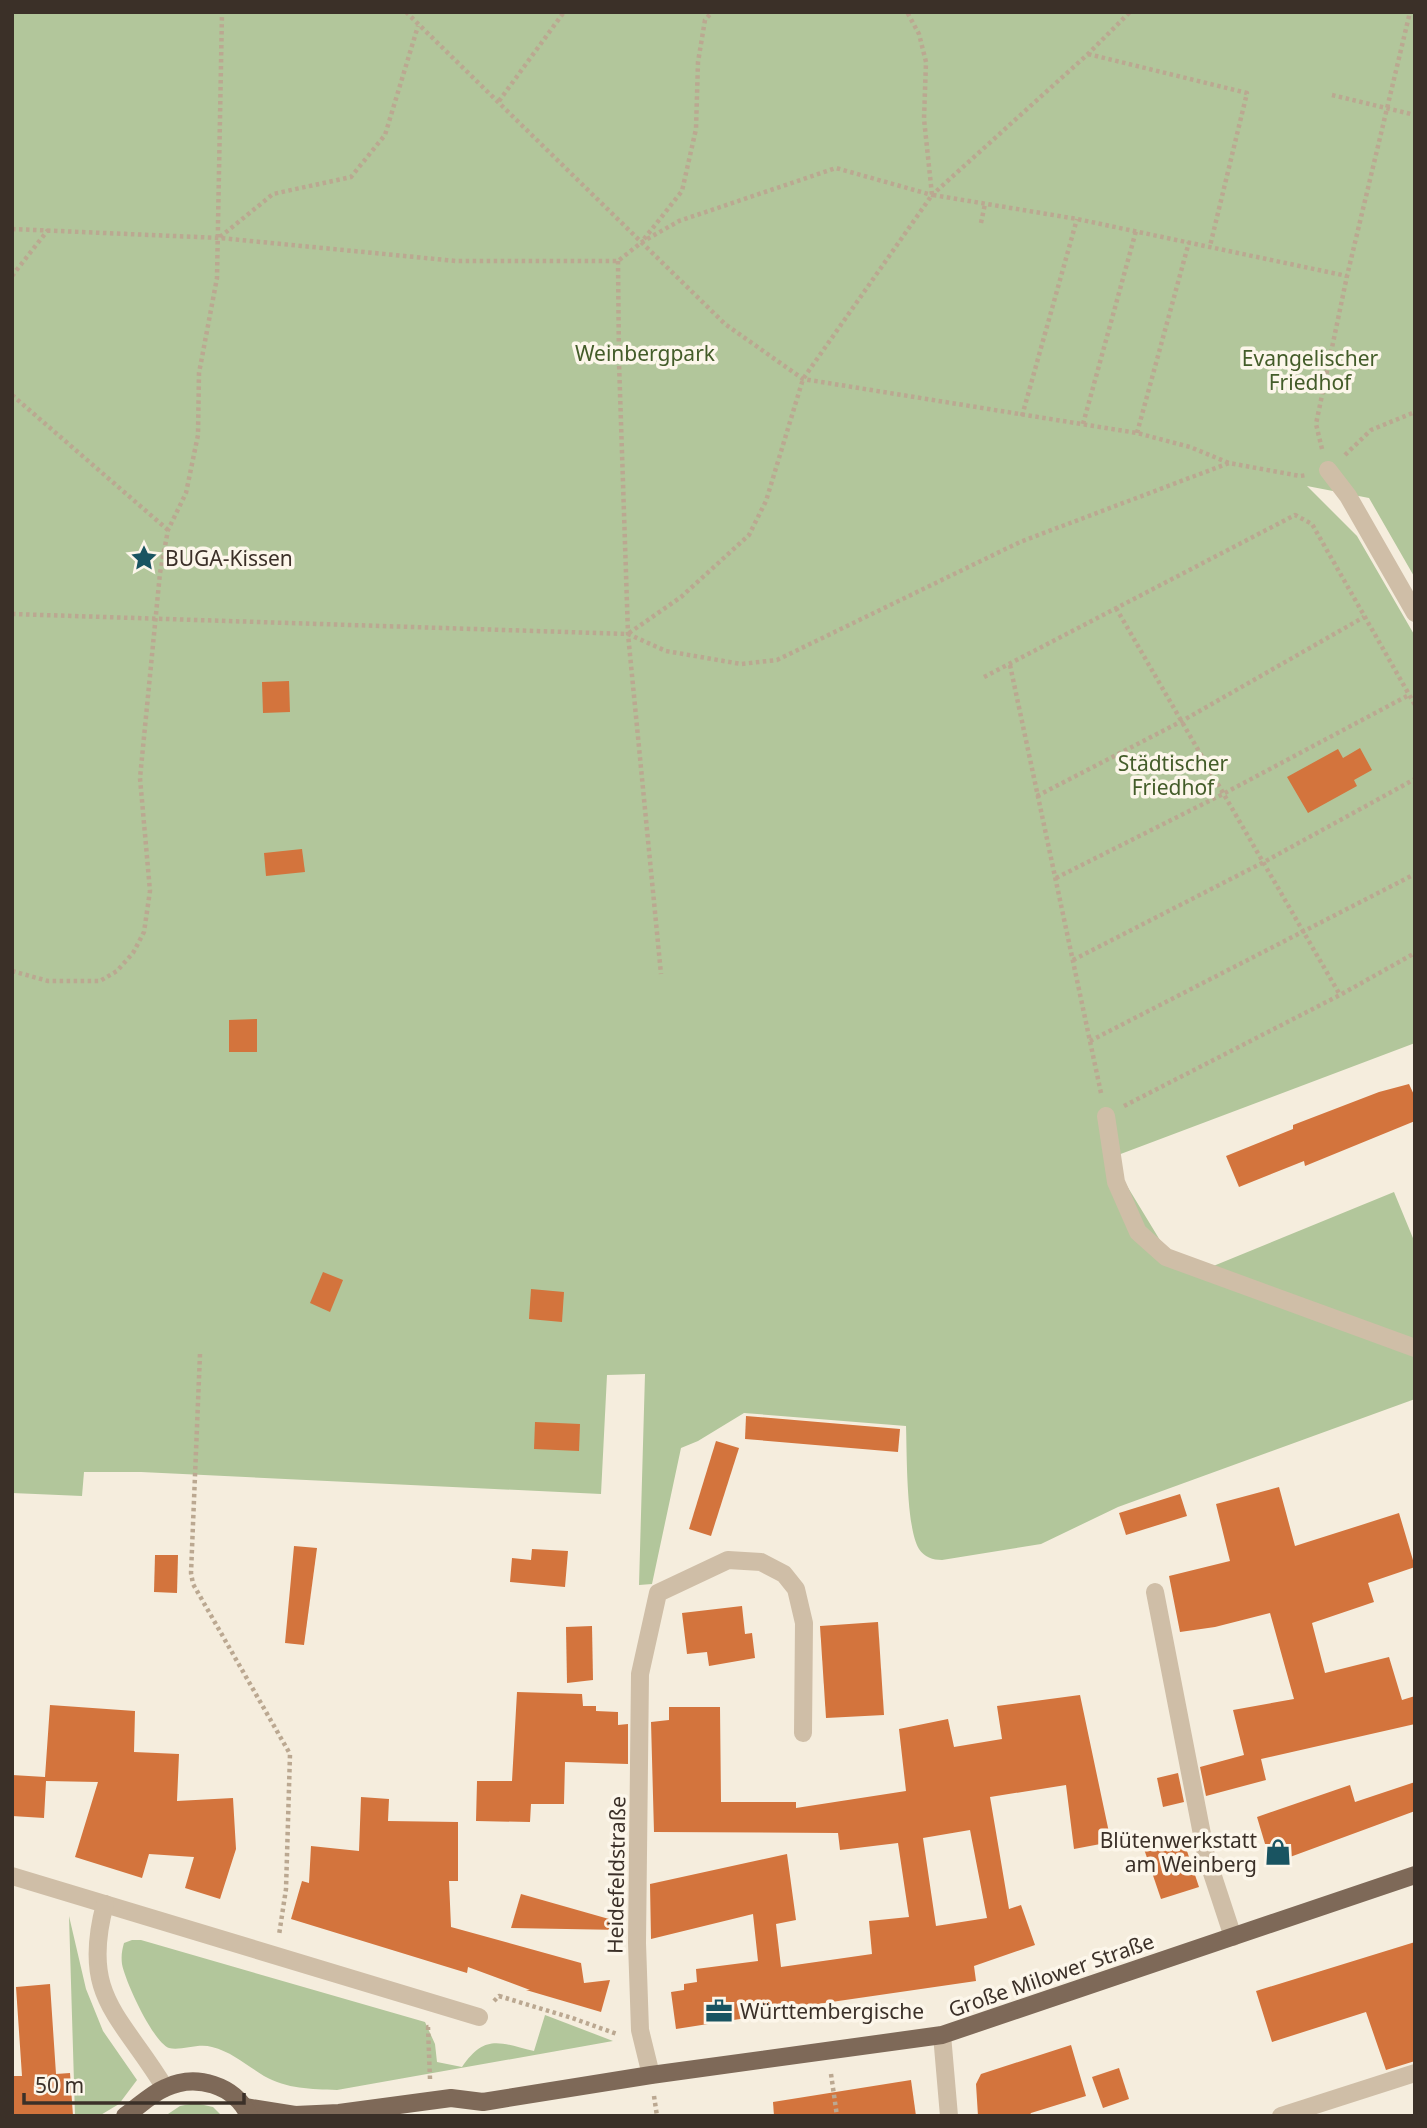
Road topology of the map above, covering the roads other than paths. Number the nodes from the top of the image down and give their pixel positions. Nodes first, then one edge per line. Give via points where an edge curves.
1 (1328, 470) road end
2 (1415, 613) edge
3 (1105, 1115) road end
4 (1415, 1348) edge
5 (1156, 1592) dead end
6 (803, 1732) dead end
7 (1415, 1875) edge
8 (12, 1876) edge
9 (105, 1904) junction
10 (1233, 1937) junction
11 (479, 2017) road end
12 (942, 2035) junction
13 (1415, 2073) edge
14 (651, 2076) junction
15 (165, 2088) junction
16 (483, 2102) junction
17 (247, 2111) edge
18 (125, 2116) edge
19 (460, 2116) edge
20 (949, 2116) edge
21 (1281, 2116) edge

1 - 2 street via 1348,496
3 - 4 street via 1116,1182 1138,1232 1166,1258
5 - 10 street via 1206,1855
6 - 14 street, Heidefeldstraße via 804,1623 796,1589 785,1574 761,1562 728,1560 658,1593 640,1674 639,2031
7 - 10 main road, Große Milower Straße
8 - 9 street
9 - 11 street
9 - 15 street via 97,1933 100,1984 112,2012
10 - 12 main road, Große Milower Straße
12 - 14 main road, Große Milower Straße
12 - 20 street
13 - 21 street
14 - 16 main road, Große Milower Straße
15 - 17 main road, Große Milower Straße via 184,2082 223,2087
15 - 18 main road, Große Milower Straße
16 - 17 main road, Große Milower Straße via 451,2098 295,2115
16 - 19 main road, Große Milower Straße

